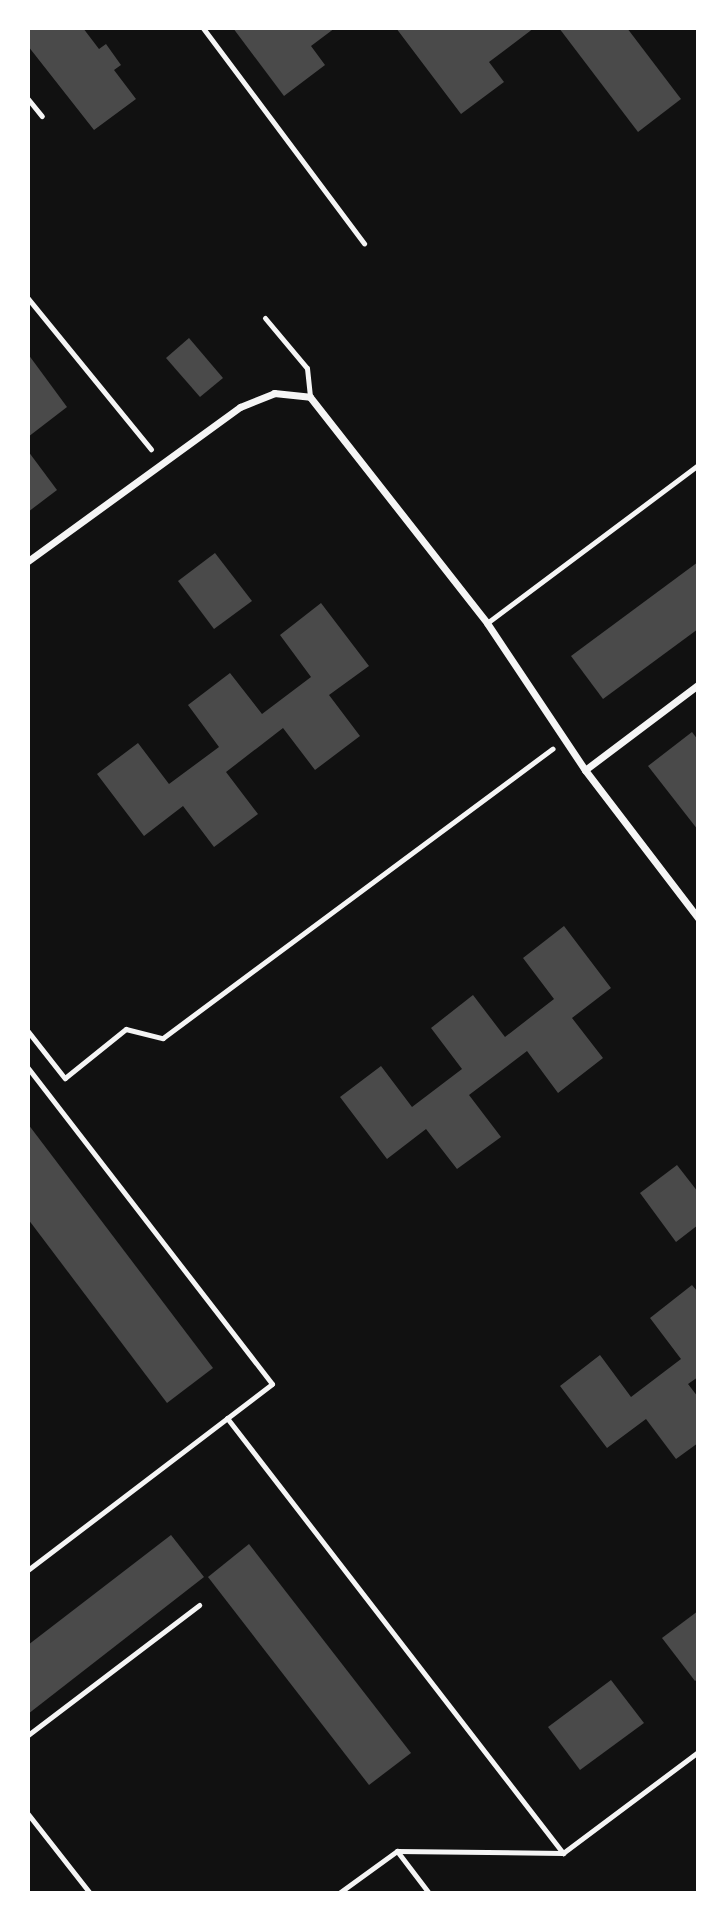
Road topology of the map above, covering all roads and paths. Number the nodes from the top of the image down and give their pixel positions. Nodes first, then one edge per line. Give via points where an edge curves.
1 (203, 28) edge
2 (28, 99) edge
3 (42, 116) dead end
4 (364, 243) dead end
5 (28, 298) edge
6 (265, 318) dead end
7 (310, 397) junction
8 (163, 463) junction
9 (698, 465) edge
10 (28, 561) edge
11 (487, 623) junction
12 (698, 685) edge
13 (564, 740) junction
14 (584, 770) junction
15 (698, 918) edge
16 (28, 1031) edge
17 (28, 1068) edge
18 (228, 1418) junction
19 (28, 1570) edge
20 (199, 1605) dead end
21 (28, 1735) edge
22 (698, 1752) edge
23 (28, 1814) edge
24 (397, 1851) junction
25 (563, 1853) junction
26 (90, 1893) edge
27 (339, 1893) edge
28 (429, 1893) edge

1 - 4 lane
2 - 3 lane
5 - 8 path
6 - 7 lane via 307,369
7 - 8 street via 274,393 240,407
7 - 11 street
8 - 10 street
9 - 11 lane
11 - 13 street
12 - 14 street
13 - 14 street
13 - 16 path via 163,1038 126,1029 65,1078
14 - 15 street
17 - 18 lane via 272,1384
18 - 19 lane
18 - 25 lane
20 - 21 lane
22 - 25 lane
23 - 26 lane
24 - 25 lane
24 - 27 lane
24 - 28 lane

